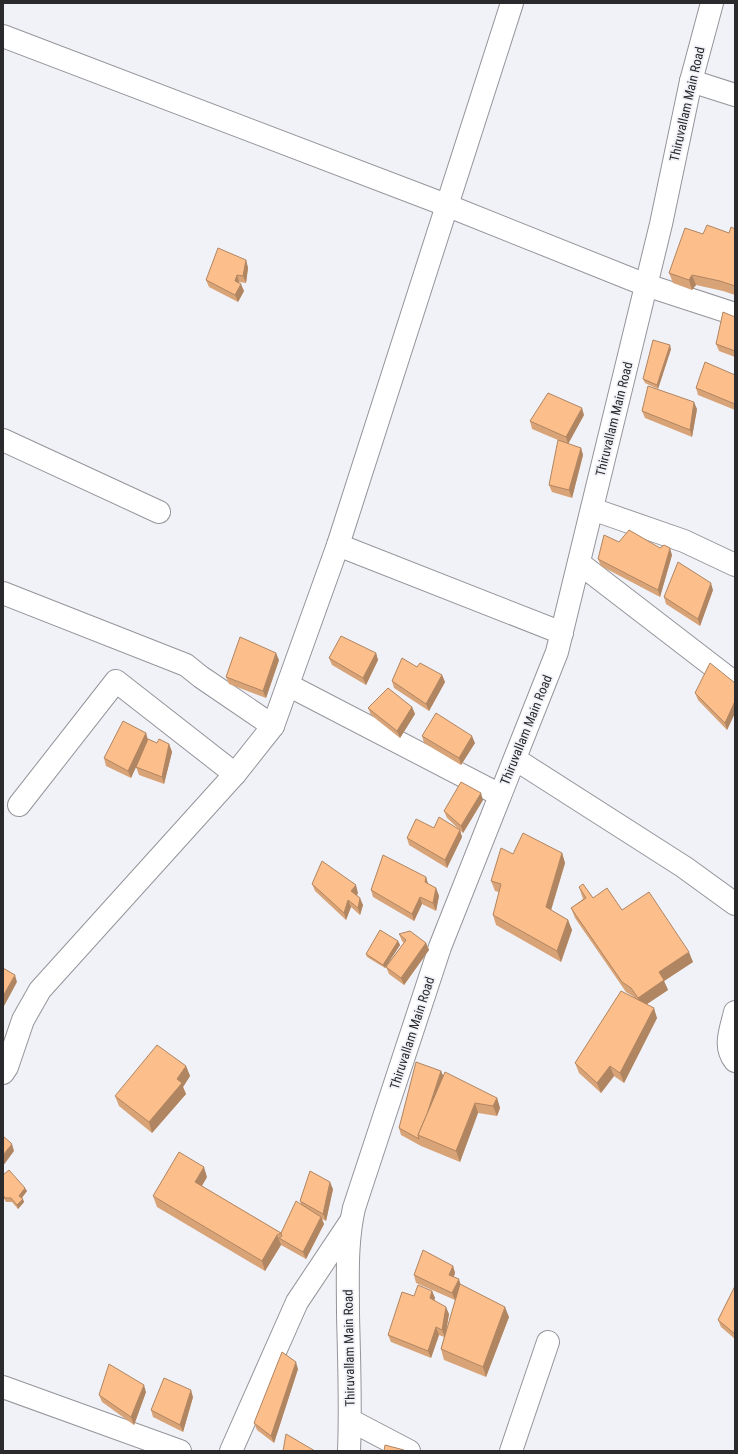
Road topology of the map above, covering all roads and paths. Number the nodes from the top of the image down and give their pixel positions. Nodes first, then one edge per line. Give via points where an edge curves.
1 (512, 3) edge
2 (712, 3) edge
3 (3, 36) edge
4 (691, 81) junction
5 (735, 95) edge
6 (446, 205) junction
7 (646, 285) junction
8 (735, 314) edge
9 (3, 440) edge
10 (592, 509) junction
11 (159, 512) dead end
12 (338, 545) junction
13 (579, 563) junction
14 (735, 565) edge
15 (3, 593) edge
16 (562, 633) junction
17 (735, 683) edge
18 (288, 685) junction
19 (273, 726) junction
20 (515, 760) junction
21 (235, 774) junction
22 (500, 795) junction
23 (19, 805) dead end
24 (735, 904) edge
25 (735, 1012) edge
26 (735, 1061) edge
27 (3, 1073) edge
28 (351, 1220) junction
29 (548, 1342) dead end
30 (3, 1387) edge
31 (350, 1420) junction
32 (180, 1451) edge
33 (231, 1451) edge
34 (349, 1451) edge
35 (409, 1451) edge
36 (511, 1451) edge

1 - 6 street
2 - 4 street, Thiruvallam Main Road
3 - 6 street
4 - 5 street
4 - 7 street, Thiruvallam Main Road
6 - 7 street
6 - 12 street
7 - 8 street
7 - 10 street, Thiruvallam Main Road
9 - 11 street
10 - 13 street, Thiruvallam Main Road
10 - 14 street via 684,541
12 - 16 street
12 - 18 street
13 - 16 street, Thiruvallam Main Road
13 - 17 street
15 - 19 street via 186,665
16 - 20 street, Thiruvallam Main Road
18 - 19 street
18 - 22 street
19 - 21 street
20 - 22 street, Thiruvallam Main Road
20 - 24 street via 684,867
21 - 23 street via 116,681
21 - 27 street via 40,990 23,1020
22 - 28 street, Thiruvallam Main Road via 440,947
25 - 26 street via 728,1041 729,1052
28 - 31 street, Thiruvallam Main Road via 348,1267
28 - 33 street via 298,1302
29 - 36 street
30 - 32 street
31 - 34 street, Thiruvallam Main Road
31 - 35 street

